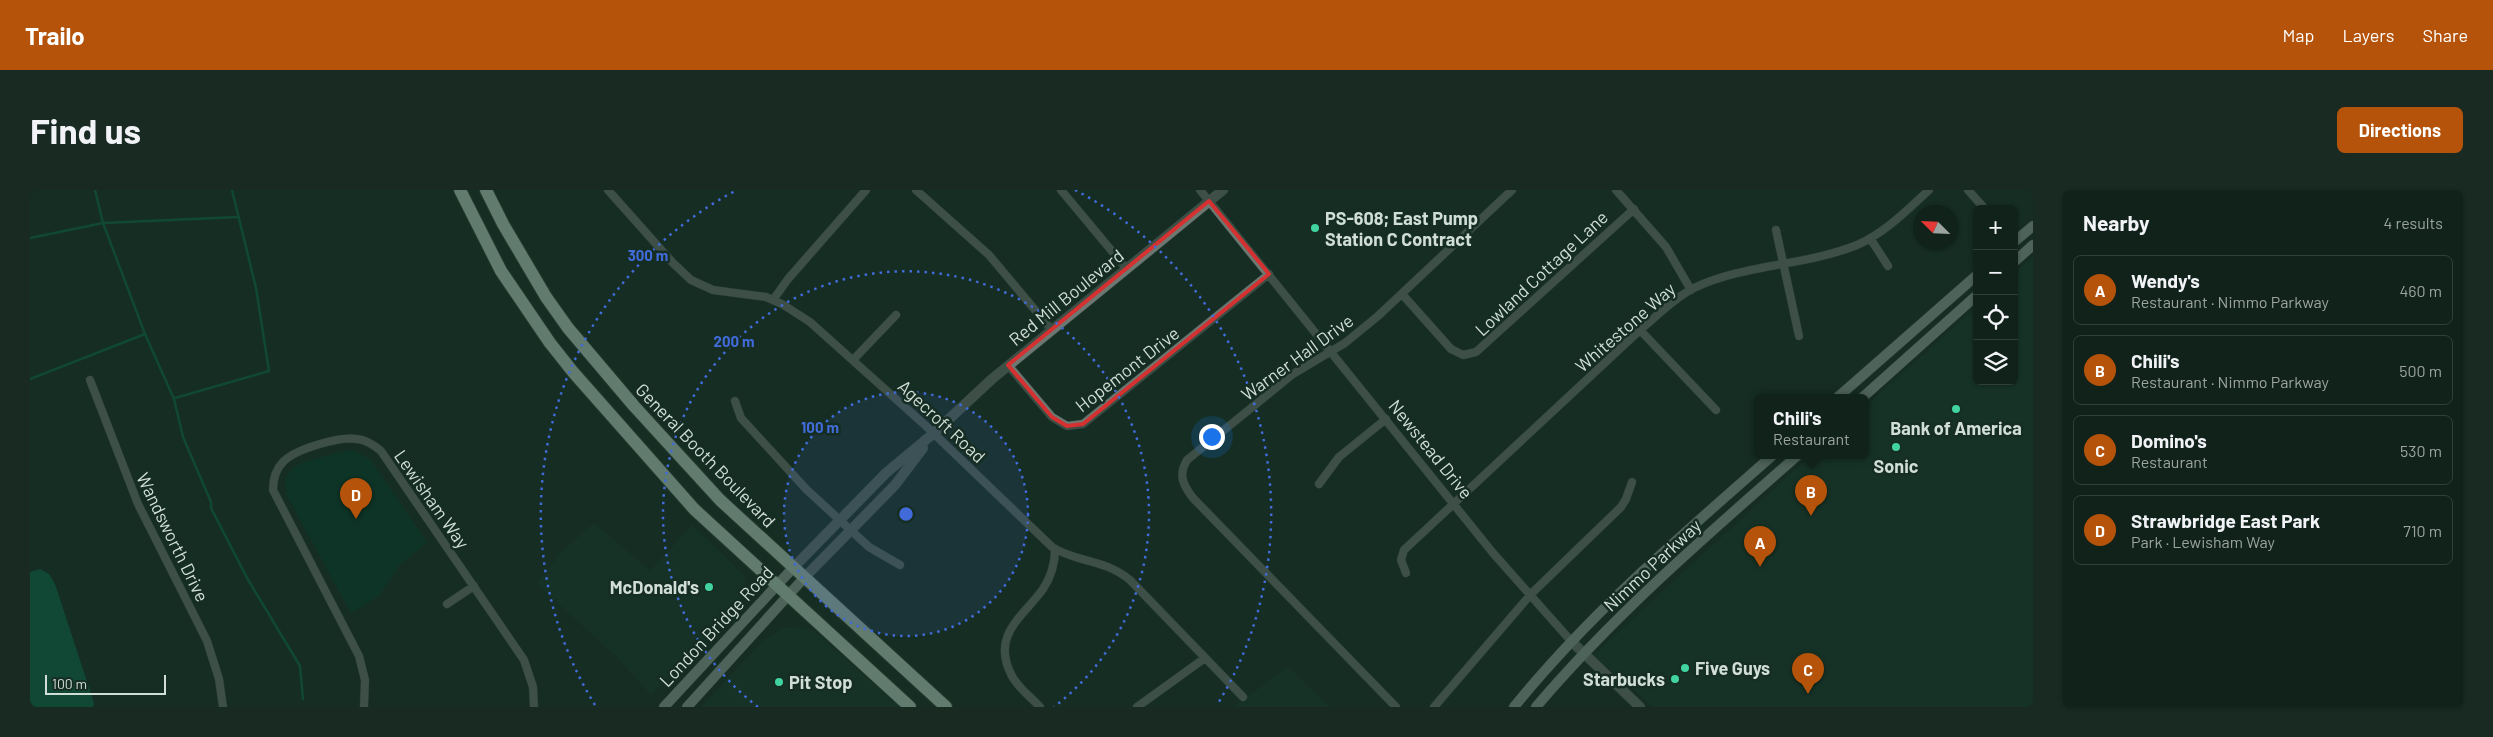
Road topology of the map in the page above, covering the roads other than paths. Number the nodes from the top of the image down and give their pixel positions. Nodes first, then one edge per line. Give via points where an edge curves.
1 (460, 190) edge
2 (486, 190) edge
3 (608, 190) edge
4 (866, 190) edge
5 (916, 190) edge
6 (1061, 190) edge
7 (1200, 190) edge
8 (1223, 190) edge
9 (1512, 190) edge
10 (1616, 190) edge
11 (1929, 190) edge
12 (1968, 190) edge
13 (1209, 201) junction
14 (1981, 205) edge
15 (1634, 208) junction
16 (2033, 226) edge
17 (1776, 230) dead end
18 (1870, 238) junction
19 (2018, 239) edge
20 (2033, 245) edge
21 (2018, 258) edge
22 (1782, 264) junction
23 (1888, 266) dead end
24 (1126, 268) junction
25 (1269, 274) junction
26 (1973, 279) edge
27 (1691, 290) junction
28 (1402, 294) junction
29 (1973, 299) edge
30 (773, 300) junction
31 (896, 316) dead end
32 (1051, 329) junction
33 (1640, 330) junction
34 (1799, 336) dead end
35 (1331, 352) junction
36 (853, 360) junction
37 (1008, 365) junction
38 (90, 380) dead end
39 (1841, 394) edge
40 (1866, 394) edge
41 (736, 400) dead end
42 (1716, 410) dead end
43 (1386, 418) junction
44 (934, 433) junction
45 (1768, 459) edge
46 (1793, 459) edge
47 (1632, 482) dead end
48 (1319, 484) dead end
49 (1455, 504) junction
50 (840, 520) junction
51 (850, 530) junction
52 (1055, 549) junction
53 (900, 565) dead end
54 (793, 568) junction
55 (1406, 573) dead end
56 (804, 578) junction
57 (776, 585) junction
58 (474, 586) junction
59 (1530, 594) junction
60 (788, 596) junction
61 (447, 604) dead end
62 (1571, 641) junction
63 (1583, 654) junction
64 (1205, 658) junction
65 (1243, 697) dead end
66 (224, 707) edge
67 (364, 707) edge
68 (534, 707) edge
69 (664, 707) edge
70 (687, 707) edge
71 (910, 707) edge
72 (946, 707) edge
73 (1040, 707) edge
74 (1137, 707) edge
75 (1396, 707) edge
76 (1434, 707) edge
77 (1514, 707) edge
78 (1536, 707) edge
79 (1640, 707) edge

1 - 57 highway via 501,270 572,372 694,509
2 - 54 highway, General Booth Boulevard via 533,277 595,362 720,500
3 - 30 street, Agecroft Road via 691,280 713,290
4 - 30 street
5 - 32 street via 989,255
6 - 24 street
7 - 13 street, Newstead Drive
8 - 13 street, Red Mill Boulevard
9 - 28 street, Warner Hall Drive
10 - 15 street
11 - 18 street, Whitestone Way
12 - 14 street
13 - 24 street, Red Mill Boulevard
13 - 25 street, Newstead Drive
15 - 27 street via 1666,247
15 - 28 street, Lowland Cottage Lane via 1476,352 1463,355 1451,349
16 - 19 main road
17 - 22 street
18 - 22 street, Whitestone Way via 1835,252
18 - 23 street
20 - 21 main road
22 - 27 street, Whitestone Way via 1708,282
22 - 34 street
24 - 32 street, Red Mill Boulevard
25 - 35 street, Newstead Drive
25 - 37 street, Hopemont Drive via 1083,424 1067,426 1052,417
26 - 39 main road
27 - 33 street, Whitestone Way
28 - 35 street, Warner Hall Drive
29 - 40 main road
30 - 36 street, Agecroft Road via 810,322
31 - 36 street
32 - 37 street, Red Mill Boulevard
33 - 42 street
33 - 49 street, Whitestone Way
35 - 43 street, Newstead Drive
35 - 75 street, Warner Hall Drive via 1294,374 1187,460 1182,479 1184,487 1204,510
36 - 44 street, Agecroft Road
37 - 44 street, Red Mill Boulevard
38 - 66 street, Wandsworth Drive via 138,504 207,641
41 - 50 street via 741,418 806,489
43 - 48 street via 1339,457
43 - 49 street, Newstead Drive
44 - 50 street, Red Mill Boulevard via 886,473
44 - 51 street, Red Mill Boulevard via 895,485
44 - 52 street, Agecroft Road
45 - 62 main road, Nimmo Parkway via 1650,563
46 - 63 main road, Nimmo Parkway via 1656,581
47 - 59 street via 1621,507
49 - 55 street, Whitestone Way via 1404,550 1401,560
49 - 59 street, Newstead Drive
50 - 51 street
50 - 54 street, Red Mill Boulevard
51 - 53 street via 869,547
51 - 56 street, Red Mill Boulevard
52 - 64 street, Agecroft Road via 1120,572
52 - 73 street via 1050,577 1015,621 1006,648 1012,677
54 - 56 highway, General Booth Boulevard
54 - 57 main road, London Bridge Road
56 - 60 main road, London Bridge Road
56 - 72 highway, General Booth Boulevard
57 - 60 highway
57 - 69 main road, London Bridge Road
58 - 61 street
58 - 67 street, Lewisham Way via 374,446 349,438 318,445 282,462 273,483 276,498 359,656 365,680
58 - 68 street, Lewisham Way via 524,660 533,686
59 - 62 street, Newstead Drive
59 - 76 street
60 - 70 main road, London Bridge Road
60 - 71 highway
62 - 63 street, Newstead Drive
62 - 77 main road, Nimmo Parkway
63 - 78 main road, Nimmo Parkway
63 - 79 street, Newstead Drive
64 - 65 street, Agecroft Road
64 - 74 street

